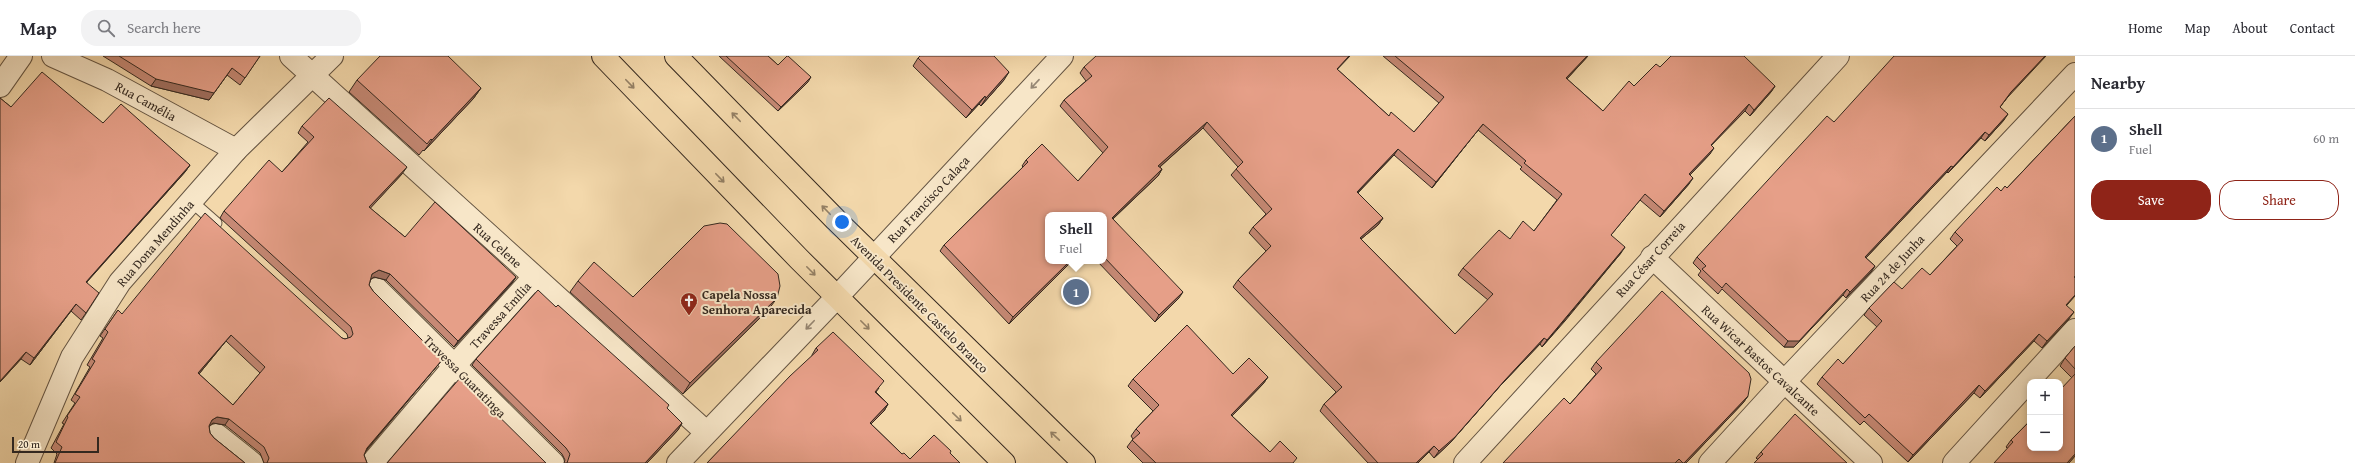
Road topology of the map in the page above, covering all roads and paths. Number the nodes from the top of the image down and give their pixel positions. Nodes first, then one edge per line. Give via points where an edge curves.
1 (21, 56) edge
2 (53, 56) edge
3 (291, 56) edge
4 (332, 56) edge
5 (603, 56) edge
6 (676, 56) edge
7 (1062, 56) edge
8 (1838, 56) edge
9 (2075, 74) edge
10 (312, 75) junction
11 (0, 86) edge
12 (236, 150) junction
13 (191, 201) junction
14 (226, 233) edge
15 (873, 257) junction
16 (1652, 257) junction
17 (534, 277) junction
18 (377, 289) dead end
19 (838, 297) junction
20 (2075, 330) edge
21 (456, 365) junction
22 (1784, 382) junction
23 (706, 432) junction
24 (217, 435) dead end
25 (28, 463) edge
26 (252, 463) edge
27 (372, 463) edge
28 (553, 463) edge
29 (678, 463) edge
30 (1004, 463) edge
31 (1084, 463) edge
32 (1465, 463) edge
33 (1710, 463) edge
34 (1871, 463) edge
35 (1954, 463) edge

1 - 11 street
2 - 12 street, Rua Camélia via 107,80
3 - 10 street, Rua Celene
4 - 10 street, Rua Dona Mendinha
5 -> 19 main road
15 -> 6 main road, Avenida Presidente Castelo Branco
7 -> 15 street, Rua Francisco Calaça
8 - 16 street, Rua César Correia
9 - 22 street, Rua 24 de Junha
10 - 12 street, Rua Dona Mendinha
10 - 17 street, Rua Celene
12 - 13 street, Rua Dona Mendinha
13 - 14 lane
13 - 25 street, Rua Dona Mendinha via 120,282 72,357
15 - 19 street, Rua Francisco Calaça
31 -> 15 main road, Avenida Presidente Castelo Branco
16 - 22 street, Rua Wicar Bastos Cavalcante
16 - 32 street, Rua César Correia
17 - 21 street, Travessa Emília
17 - 23 street, Rua Celene
18 - 21 street, Travessa Guaratinga
19 -> 23 street, Rua Francisco Calaça
19 -> 30 main road
20 - 35 street
21 - 27 street, Travessa Emília
21 - 28 street, Travessa Guaratinga
22 - 33 street, Rua 24 de Junha
22 - 34 street, Rua Wicar Bastos Cavalcante
23 - 29 street, Rua Francisco Calaça
24 - 26 street

